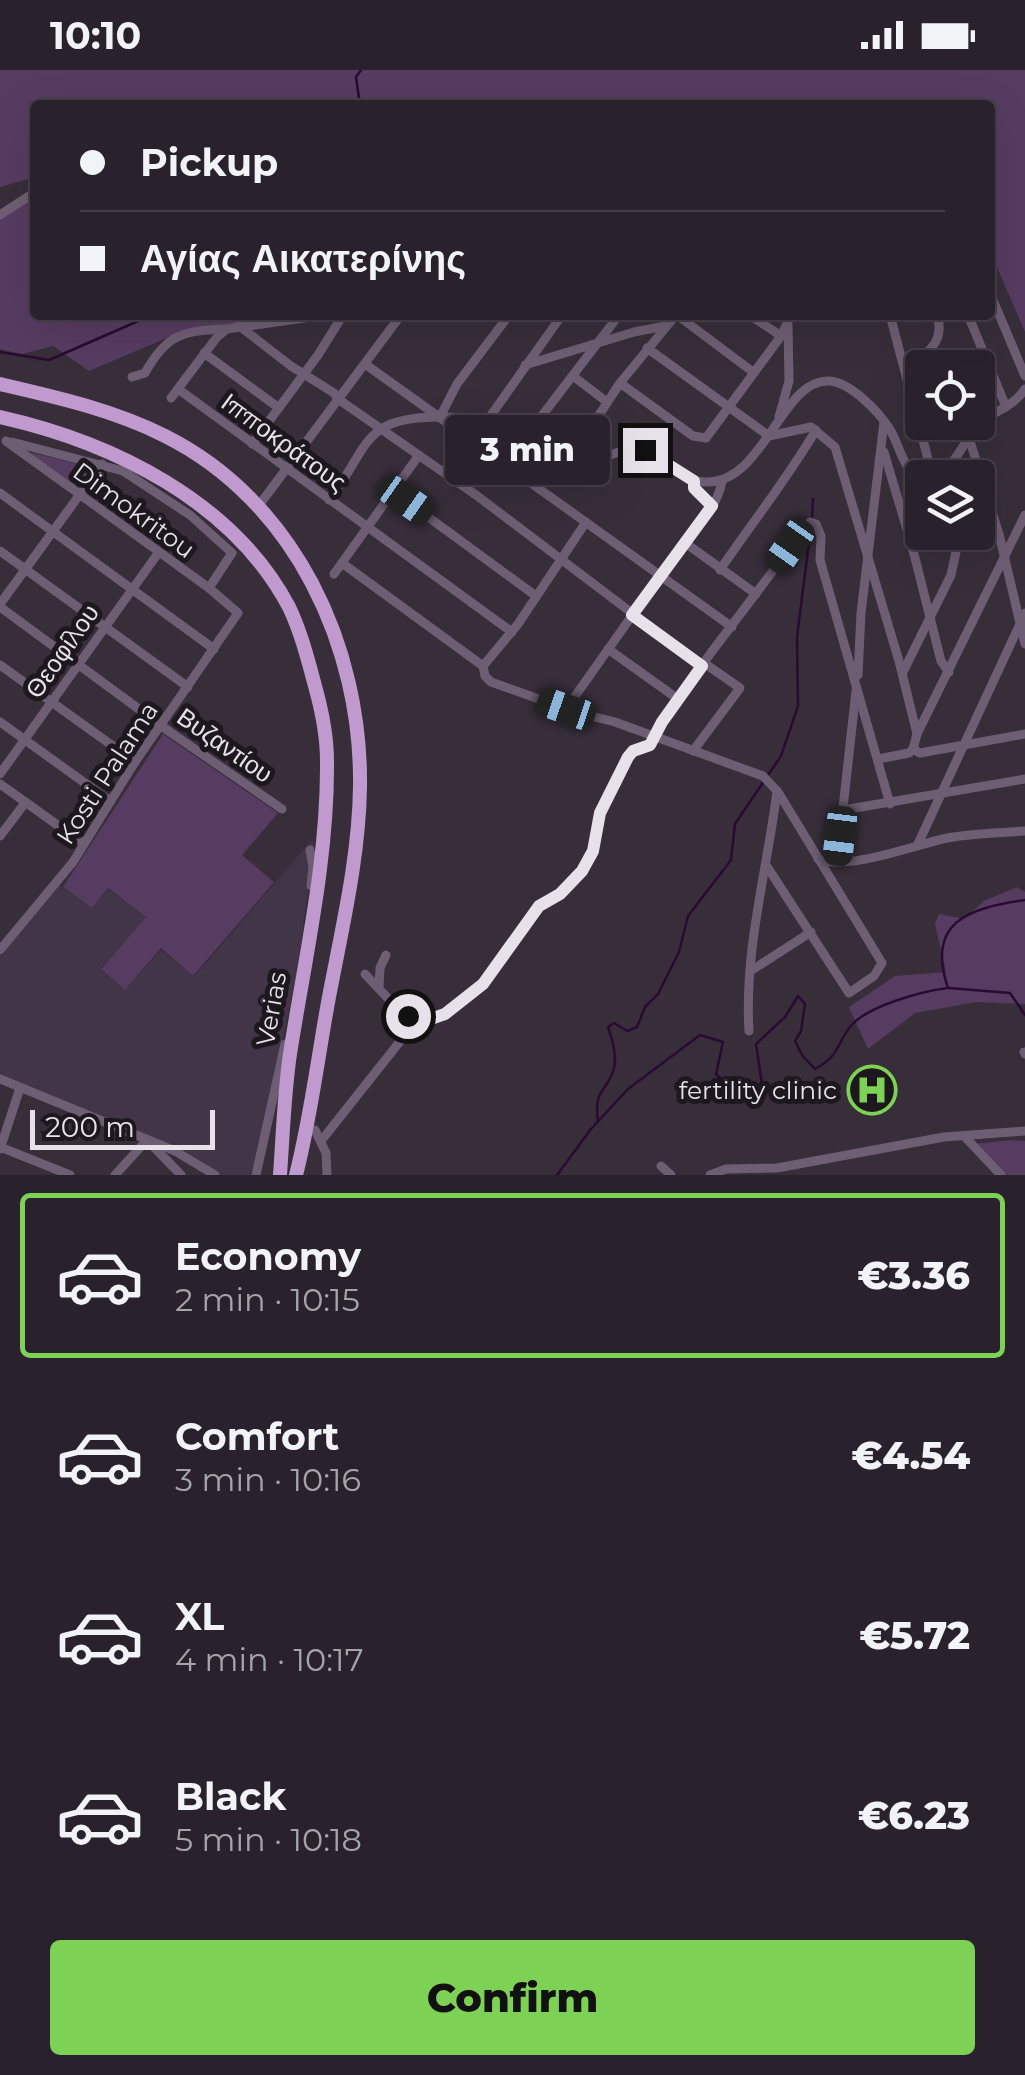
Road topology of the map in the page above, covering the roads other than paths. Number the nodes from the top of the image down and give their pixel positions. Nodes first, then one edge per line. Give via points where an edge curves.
1 (30, 195) edge
2 (0, 215) edge
3 (995, 305) edge
4 (281, 320) edge
5 (340, 320) edge
6 (397, 320) edge
7 (505, 320) edge
8 (558, 320) edge
9 (615, 320) edge
10 (671, 320) edge
11 (683, 320) edge
12 (757, 320) edge
13 (789, 320) edge
14 (892, 320) edge
15 (939, 320) edge
16 (945, 320) edge
17 (970, 320) edge
18 (238, 325) junction
19 (665, 326) junction
20 (226, 329) junction
21 (942, 329) junction
22 (780, 336) junction
23 (598, 343) junction
24 (647, 348) junction
25 (928, 350) edge
26 (983, 350) edge
27 (204, 353) junction
28 (365, 364) junction
29 (905, 364) edge
30 (525, 365) junction
31 (754, 372) junction
32 (303, 374) junction
33 (573, 376) junction
34 (1025, 376) edge
35 (132, 377) dead end
36 (995, 379) edge
37 (620, 383) junction
38 (0, 384) edge
39 (1025, 389) edge
40 (338, 399) junction
41 (607, 402) junction
42 (1006, 407) junction
43 (278, 408) junction
44 (728, 408) junction
45 (995, 414) edge
46 (0, 417) edge
47 (440, 418) junction
48 (487, 420) junction
49 (884, 422) junction
50 (777, 425) junction
51 (382, 427) junction
52 (816, 430) junction
53 (770, 436) junction
54 (3, 440) edge
55 (970, 440) edge
56 (522, 443) junction
57 (252, 444) junction
58 (882, 444) junction
59 (419, 456) junction
60 (905, 462) edge
61 (102, 464) junction
62 (565, 467) junction
63 (286, 469) junction
64 (694, 481) junction
65 (722, 481) junction
66 (394, 492) junction
67 (0, 493) edge
68 (78, 494) junction
69 (264, 500) dead end
70 (329, 500) junction
71 (712, 506) junction
72 (1025, 515) edge
73 (586, 522) junction
74 (905, 523) edge
75 (367, 527) junction
76 (52, 531) junction
77 (684, 542) junction
78 (0, 550) edge
79 (913, 550) edge
80 (955, 550) edge
81 (159, 552) junction
82 (560, 557) junction
83 (1005, 558) junction
84 (342, 563) junction
85 (869, 565) junction
86 (25, 568) junction
87 (720, 570) junction
88 (334, 574) dead end
89 (660, 578) junction
90 (132, 588) junction
91 (209, 588) junction
92 (756, 594) junction
93 (536, 596) junction
94 (0, 605) edge
95 (238, 612) joint
96 (632, 615) junction
97 (1023, 618) edge
98 (929, 619) junction
99 (104, 627) junction
100 (732, 628) junction
101 (512, 632) junction
102 (1025, 644) edge
103 (608, 648) junction
104 (214, 649) junction
105 (77, 664) junction
106 (0, 665) edge
107 (702, 665) junction
108 (483, 666) junction
109 (949, 672) junction
110 (902, 674) junction
111 (857, 682) junction
112 (188, 687) junction
113 (678, 699) junction
114 (50, 701) junction
115 (566, 709) junction
116 (0, 722) edge
117 (161, 726) junction
118 (917, 734) junction
119 (1025, 734) edge
120 (654, 738) junction
121 (24, 739) junction
122 (963, 744) junction
123 (913, 749) junction
124 (693, 751) junction
125 (878, 759) junction
126 (135, 762) junction
127 (0, 774) edge
128 (1025, 779) edge
129 (0, 784) edge
130 (777, 791) junction
131 (940, 794) junction
132 (110, 801) junction
133 (26, 802) junction
134 (890, 804) junction
135 (282, 809) dead end
136 (843, 810) junction
137 (1025, 831) edge
138 (0, 836) edge
139 (84, 844) junction
140 (917, 846) junction
141 (310, 850) dead end
142 (816, 858) junction
143 (837, 862) junction
144 (766, 864) junction
145 (811, 932) junction
146 (0, 950) edge
147 (386, 955) dead end
148 (752, 970) junction
149 (365, 974) dead end
150 (380, 989) junction
151 (413, 1025) junction
152 (749, 1031) dead end
153 (0, 1079) edge
154 (20, 1088) junction
155 (315, 1130) dead end
156 (1025, 1131) edge
157 (964, 1136) junction
158 (322, 1141) junction
159 (0, 1148) edge
160 (661, 1166) dead end
161 (70, 1175) edge
162 (115, 1175) edge
163 (181, 1175) edge
164 (215, 1175) edge
165 (256, 1175) edge
166 (280, 1175) edge
167 (296, 1175) edge
168 (328, 1175) edge
169 (671, 1175) edge
170 (710, 1175) edge
171 (1001, 1175) edge

1 - 2 street
3 - 34 street
4 - 18 street
5 - 32 street
6 - 28 street
7 - 47 street
8 - 30 street
9 - 23 street
10 - 19 street
11 - 31 street
12 - 22 street
13 - 22 street
13 - 50 street via 789,381
14 - 29 street
15 - 21 street
16 - 21 street
17 - 26 street
18 - 20 street
18 - 32 street
19 - 23 street
19 - 24 street
20 - 27 street
20 - 35 street via 171,339 145,373
21 - 25 street
22 - 31 street
23 - 30 street
23 - 33 street
24 - 37 street
24 - 44 street
27 - 43 street
27 - 57 street, Ιπποκράτους via 174,394
28 - 40 street
28 - 47 street
30 - 48 street
31 - 44 street
32 - 40 street
32 - 43 street
33 - 41 street
33 - 56 street
36 - 42 street
37 - 41 street
37 - 44 street via 697,438 708,437
38 - 167 highway via 136,422 194,453 264,512 323,603 352,697 360,792 349,893
39 - 42 street
40 - 51 street
40 - 63 street
41 - 62 street
42 - 45 street
43 - 57 street
44 - 53 street
46 - 166 highway via 100,448 172,486 244,546 297,627 322,713 326,792 283,1108
47 - 48 street
47 - 51 street
47 - 73 street
48 - 56 street
49 - 50 street via 846,387 824,381 810,386
49 - 58 street
49 - 60 street
50 - 53 street
51 - 59 street
51 - 70 street
52 - 53 street
52 - 85 street via 835,448
52 - 87 street
53 - 65 street
54 - 61 street
54 - 68 street, Dimokritou
55 - 83 street
56 - 62 street
57 - 63 street, Ιπποκράτους
58 - 74 street
58 - 85 street
59 - 66 street
59 - 82 street
61 - 68 street
61 - 91 street via 176,504 230,550
62 - 64 street via 639,449
63 - 69 street
63 - 70 street, Ιπποκράτους
64 - 65 street
64 - 71 street
65 - 71 street
66 - 75 street
66 - 93 street
67 - 76 street
68 - 76 street
68 - 81 street, Dimokritou
70 - 75 street, Ιπποκράτους
71 - 77 street
72 - 83 street
73 - 82 street
73 - 89 street
75 - 84 street
75 - 101 street, Ιπποκράτους
76 - 86 street
76 - 90 street
77 - 87 street
77 - 89 street
78 - 86 street
79 - 98 street
80 - 98 street
81 - 90 street, Θεοφίλου
81 - 91 street, Dimokritou
82 - 93 street
82 - 96 street
83 - 97 street
83 - 109 street
84 - 88 street
84 - 108 street
85 - 110 street
85 - 111 street
86 - 94 street
86 - 99 street
87 - 92 street
89 - 96 street
89 - 100 street
90 - 99 street, Θεοφίλου
90 - 104 street
91 - 95 street, Dimokritou
92 - 100 street
92 - 111 street via 806,524 816,524 820,560
93 - 101 street
94 - 105 street, Βυζαντίου
95 - 104 street, Kosti Palama
96 - 103 street
96 - 107 street
97 - 102 street
97 - 122 street
98 - 109 street
98 - 110 street
99 - 105 street, Θεοφίλου
99 - 112 street
100 - 107 street
101 - 108 street
103 - 113 street
103 - 115 street
104 - 112 street, Kosti Palama
105 - 114 street, Θεοφίλου
105 - 117 street, Βυζαντίου
106 - 114 street
107 - 113 street
107 - 124 street via 740,688
108 - 115 street via 491,682
109 - 118 street
110 - 118 street
111 - 125 street
111 - 136 street
112 - 117 street, Kosti Palama
113 - 120 street
114 - 121 street, Θεοφίλου
114 - 126 street
115 - 120 street
116 - 121 street
117 - 126 street, Kosti Palama
117 - 135 street, Βυζαντίου
118 - 123 street
119 - 122 street
120 - 124 street
120 - 151 street via 628,757 600,813 591,856 575,880 539,906 483,984 445,1014
121 - 127 street, Θεοφίλου
121 - 132 street
122 - 123 street
122 - 131 street
123 - 125 street
124 - 130 street via 763,776
125 - 134 street
126 - 132 street, Kosti Palama
128 - 131 street
129 - 133 street
130 - 142 street
130 - 144 street
131 - 134 street
131 - 140 street
132 - 139 street, Kosti Palama
133 - 138 street
133 - 139 street
134 - 136 street
136 - 143 street
137 - 140 street
139 - 146 street, Kosti Palama
140 - 143 street
141 - 165 street, Verias via 300,957
142 - 143 street
142 - 145 street via 882,962 880,969 850,992
144 - 145 street
144 - 148 street
145 - 148 street
147 - 150 street
148 - 152 street
149 - 150 street
150 - 151 street
151 - 158 street
153 - 154 street
154 - 159 street
154 - 164 street via 182,1154
155 - 158 street
156 - 157 street
157 - 170 street
157 - 171 street
158 - 168 street
159 - 161 street
160 - 169 street
162 - 163 street via 147,1140

